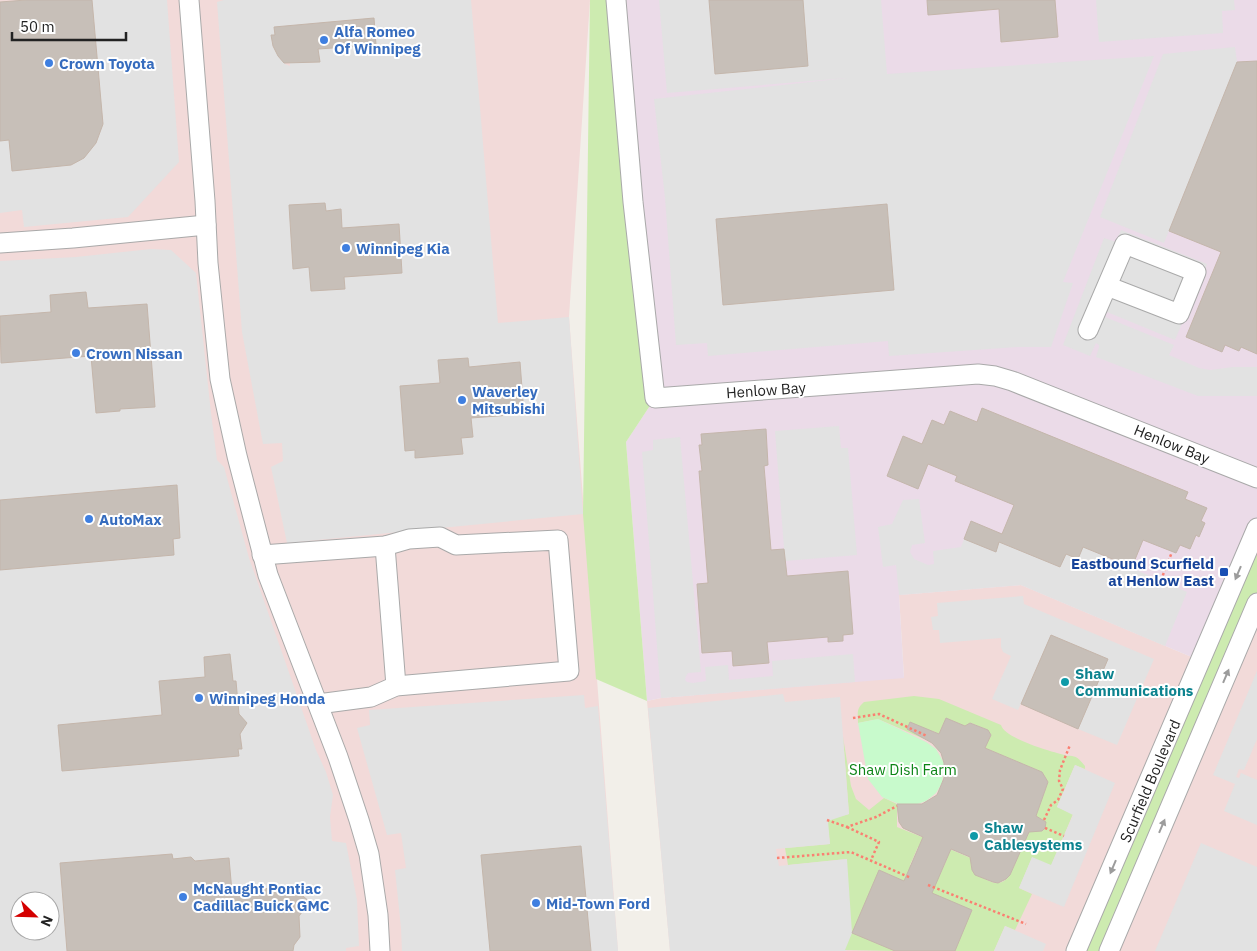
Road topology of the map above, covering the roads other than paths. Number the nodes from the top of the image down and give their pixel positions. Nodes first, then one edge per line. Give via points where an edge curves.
1 (189, 0) edge
2 (616, 0) edge
3 (206, 225) junction
4 (0, 243) edge
5 (1107, 286) junction
6 (1088, 330) dead end
7 (1257, 478) edge
8 (1257, 528) edge
9 (386, 546) junction
10 (262, 555) junction
11 (1257, 603) edge
12 (396, 686) junction
13 (318, 704) junction
14 (380, 951) edge
15 (1076, 951) edge
16 (1108, 951) edge

1 - 3 street
2 - 7 street, Henlow Bay via 655,398 978,374 995,376
3 - 4 street
3 - 10 street via 220,379
5 - 5 street via 1125,244 1196,272 1179,314
5 - 6 street
8 -> 15 street, Scurfield Boulevard
9 - 10 street
9 - 12 street
9 - 12 street via 409,539 440,537 456,546 558,540 569,671
10 - 13 street
16 -> 11 street, Scurfield Boulevard
12 - 13 street via 371,697
13 - 14 street via 369,854

